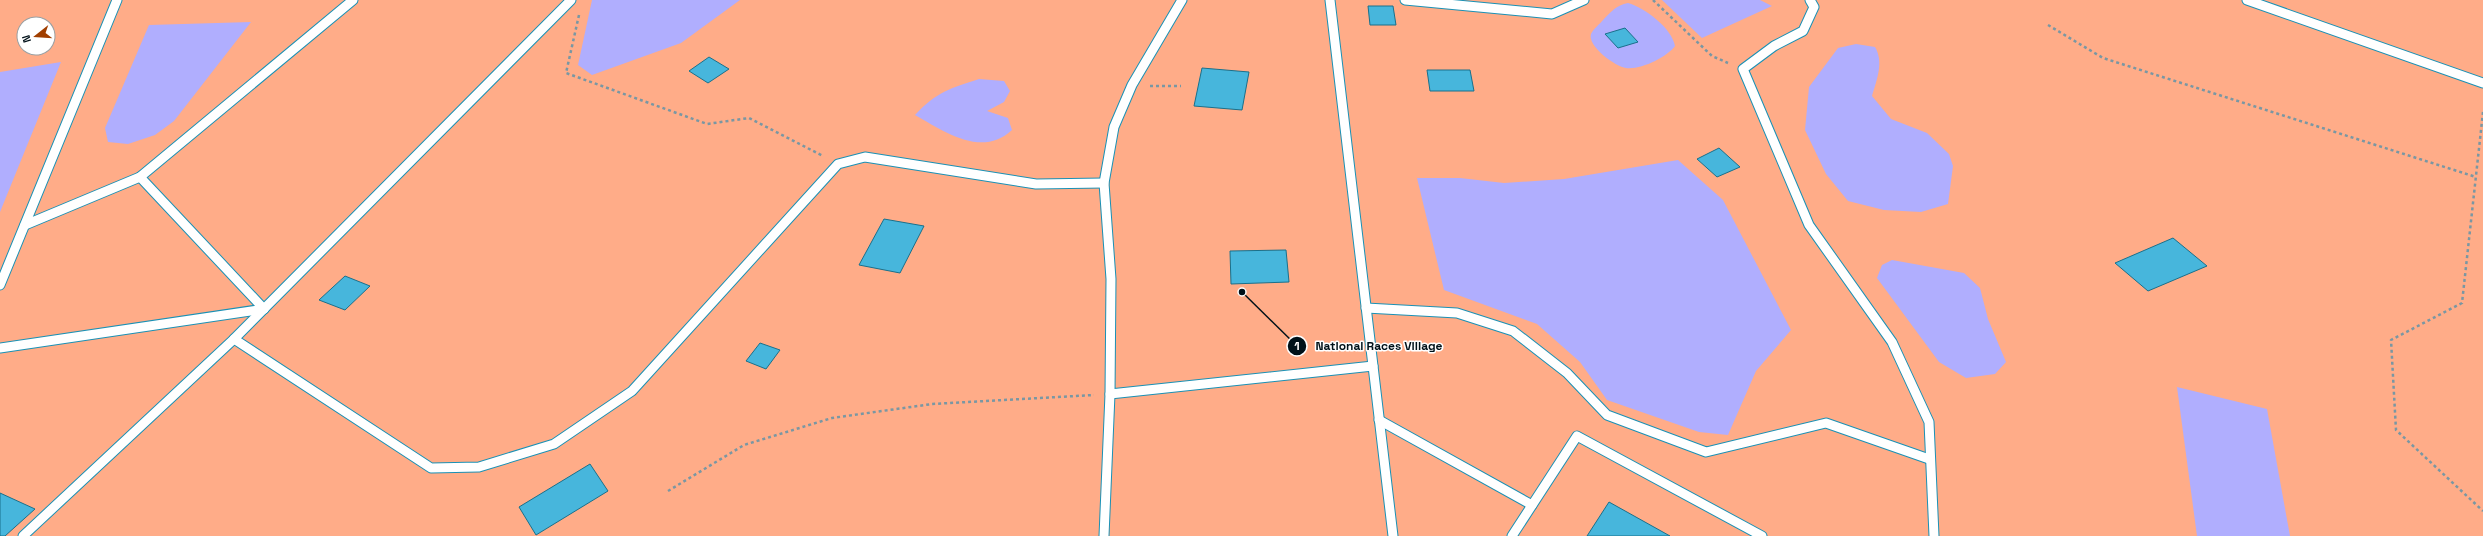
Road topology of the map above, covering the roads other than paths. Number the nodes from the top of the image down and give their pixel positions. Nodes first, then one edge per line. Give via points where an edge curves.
1 (117, 0) edge
2 (353, 0) edge
3 (571, 0) edge
4 (1182, 0) edge
5 (1330, 0) edge
6 (1405, 0) edge
7 (1584, 0) edge
8 (1810, 0) edge
9 (2247, 0) edge
10 (2483, 83) edge
11 (140, 177) junction
12 (1104, 182) junction
13 (25, 225) junction
14 (0, 285) edge
15 (264, 308) junction
16 (1366, 308) junction
17 (234, 339) junction
18 (0, 348) edge
19 (1373, 366) junction
20 (1110, 394) junction
21 (1379, 420) junction
22 (1928, 459) junction
23 (1532, 505) junction
24 (23, 536) edge
25 (1104, 536) edge
26 (1393, 536) edge
27 (1512, 536) edge
28 (1762, 536) edge
29 (1934, 536) edge

1 - 13 lane
2 - 11 lane
3 - 15 lane
4 - 12 lane via 1132,86 1114,127
5 - 16 lane
6 - 7 lane via 1552,14
8 - 22 lane via 1814,7 1803,31 1774,46 1744,69 1809,225 1892,342 1929,422
9 - 10 lane
11 - 13 lane
11 - 15 lane
12 - 17 lane via 1036,184 865,157 838,164 632,391 554,444 479,467 431,468
12 - 20 lane via 1111,279
13 - 14 lane
15 - 17 lane
15 - 18 lane
16 - 19 lane
16 - 22 lane via 1457,313 1512,331 1567,373 1607,415 1706,452 1826,423
17 - 24 lane
19 - 20 lane
19 - 21 lane
20 - 25 lane
21 - 23 lane
21 - 26 lane
22 - 29 lane
23 - 27 lane
23 - 28 lane via 1577,436

